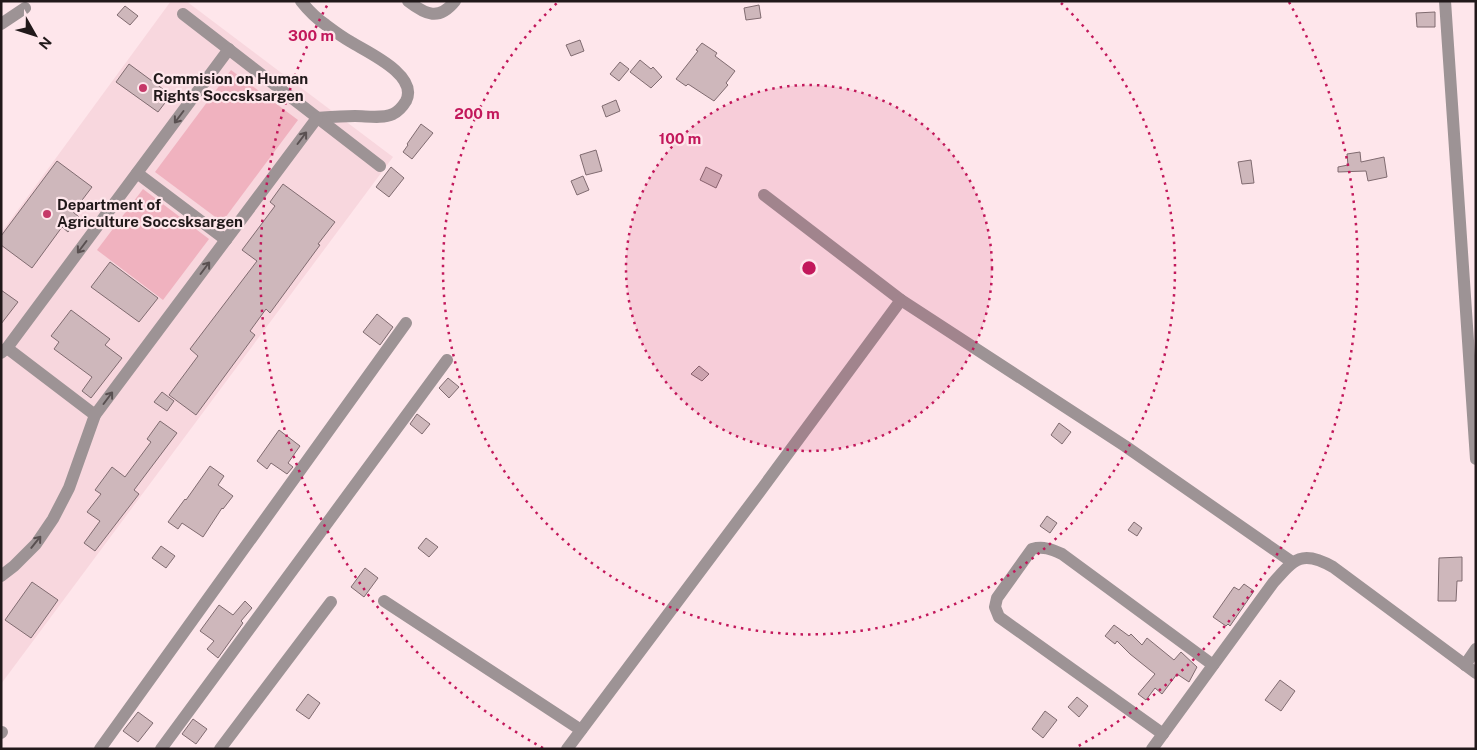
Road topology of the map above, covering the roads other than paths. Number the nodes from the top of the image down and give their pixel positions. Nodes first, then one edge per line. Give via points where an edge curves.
1 (301, 1) edge
2 (408, 1) edge
3 (455, 1) edge
4 (1446, 1) edge
5 (25, 8) dead end
6 (183, 14) dead end
7 (1, 24) edge
8 (229, 49) junction
9 (317, 118) junction
10 (380, 166) dead end
11 (138, 173) junction
12 (764, 195) dead end
13 (226, 240) junction
14 (901, 300) junction
15 (406, 323) dead end
16 (4, 351) edge
17 (447, 360) dead end
18 (95, 415) junction
19 (1476, 458) edge
20 (1292, 562) junction
21 (1, 576) edge
22 (384, 601) dead end
23 (331, 602) dead end
24 (1476, 649) edge
25 (1213, 665) junction
26 (1465, 665) junction
27 (1476, 673) edge
28 (581, 730) junction
29 (1162, 734) junction
30 (100, 749) edge
31 (162, 749) edge
32 (220, 749) edge
33 (567, 749) edge
34 (1152, 749) edge

1 - 9 street via 323,23 386,63 407,86 408,98 392,114
2 - 3 street via 427,14 438,14 449,9
4 - 19 street
5 - 7 street
6 - 8 street
8 - 9 street
8 -> 11 street
9 - 10 street
13 -> 9 street
11 - 13 street
11 -> 16 street
12 - 14 street
18 -> 13 street
14 - 20 street via 1125,446
14 - 28 street
15 - 30 street
16 - 18 street
17 - 31 street
21 -> 18 street via 36,544 53,519 69,488
20 - 25 street
20 - 26 street via 1308,557 1320,559
22 - 28 street
23 - 32 street
24 - 26 street
25 - 29 street
25 - 29 street via 1062,554 1040,547 1032,549 997,598 995,607 999,617
26 - 27 street
28 - 33 street
29 - 34 street

